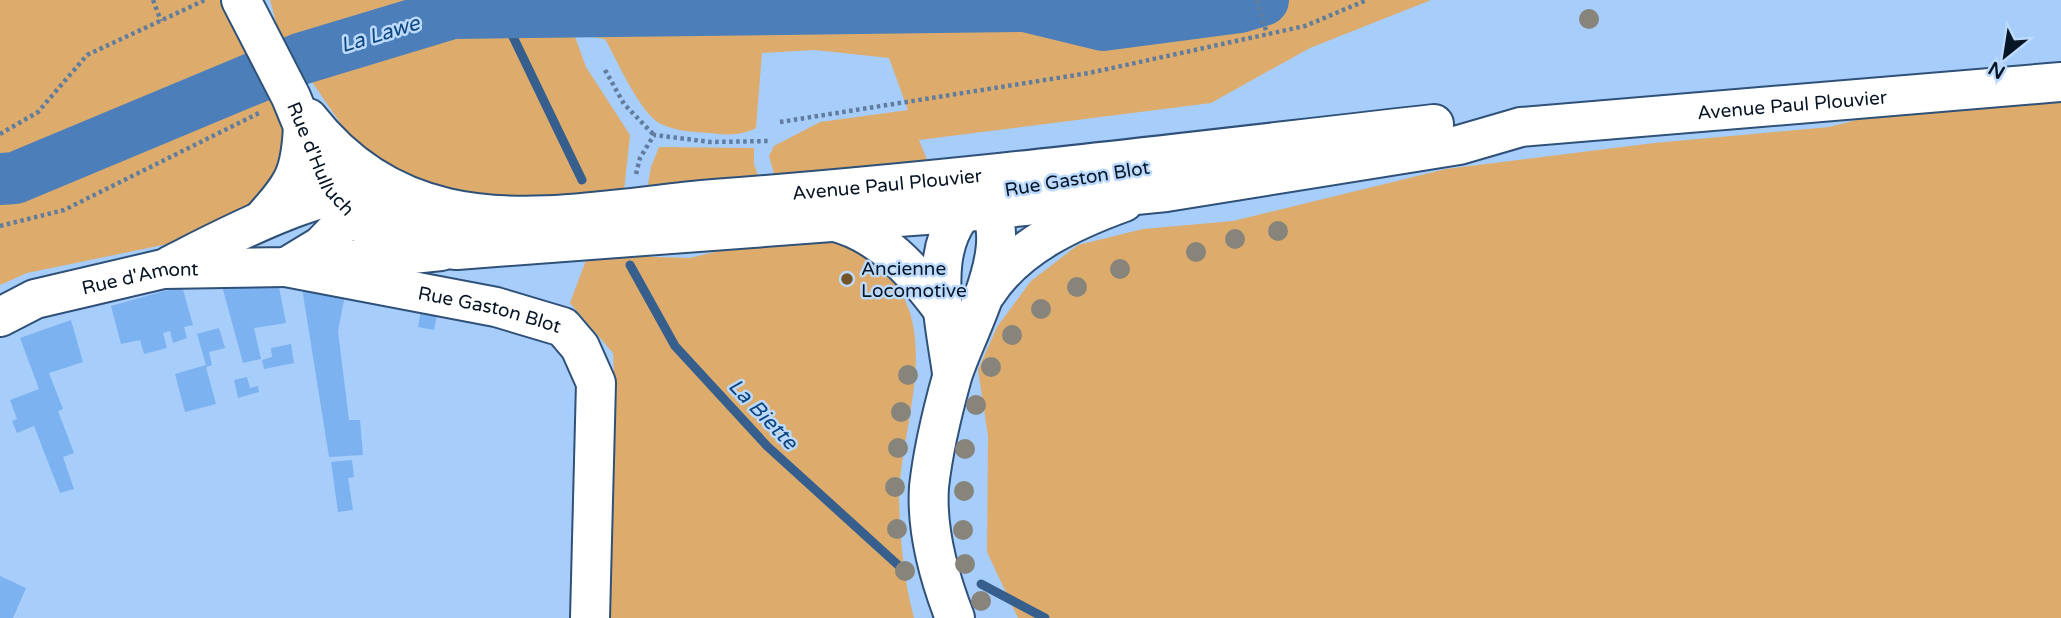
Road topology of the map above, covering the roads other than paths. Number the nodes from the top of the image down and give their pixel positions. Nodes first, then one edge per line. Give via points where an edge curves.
1 (241, 0) edge
2 (2061, 82) edge
3 (297, 111) junction
4 (1521, 127) junction
5 (1213, 149) junction
6 (931, 179) junction
7 (348, 192) junction
8 (1166, 192) junction
9 (980, 206) junction
10 (262, 220) junction
11 (831, 222) junction
12 (457, 250) junction
13 (286, 267) junction
14 (163, 269) junction
15 (962, 306) junction
16 (0, 317) edge
17 (590, 618) edge
18 (955, 618) edge

1 - 3 main road, Rue d'Hulluch
2 - 4 main road, Avenue Paul Plouvier
3 - 7 main road, Avenue Paul Plouvier via 323,137
3 - 10 main road via 302,157 292,186
4 - 5 main road, Avenue Paul Plouvier via 1476,120
4 - 8 main road, Avenue Paul Plouvier via 1459,145
5 - 6 main road, Avenue Paul Plouvier
5 - 9 main road, Rue Gaston Blot via 1146,169 1024,185
6 - 7 main road, Avenue Paul Plouvier via 492,216 397,193
6 - 9 main road, Rue Gaston Blot
7 - 10 main road
7 - 12 main road, Rue d'Hulluch via 360,223 409,245
7 - 13 main road via 320,246
8 - 9 main road, Avenue Paul Plouvier
8 - 15 main road, Rue Gaston Blot via 1073,221
9 - 11 main road, Avenue Paul Plouvier
9 - 15 main road, Rue Gaston Blot via 996,251
9 - 15 main road, Rue Gaston Blot via 945,240 940,275
10 - 14 main road
11 - 12 main road, Avenue Paul Plouvier
11 - 15 main road via 849,225 887,249
12 - 13 main road
13 - 14 main road, Rue d'Amont
13 - 17 main road, Rue Gaston Blot via 496,307 563,327 580,347 596,383
14 - 16 main road, Rue d'Amont via 35,299
15 - 18 main road, Rue Gaston Blot via 929,490 933,550

